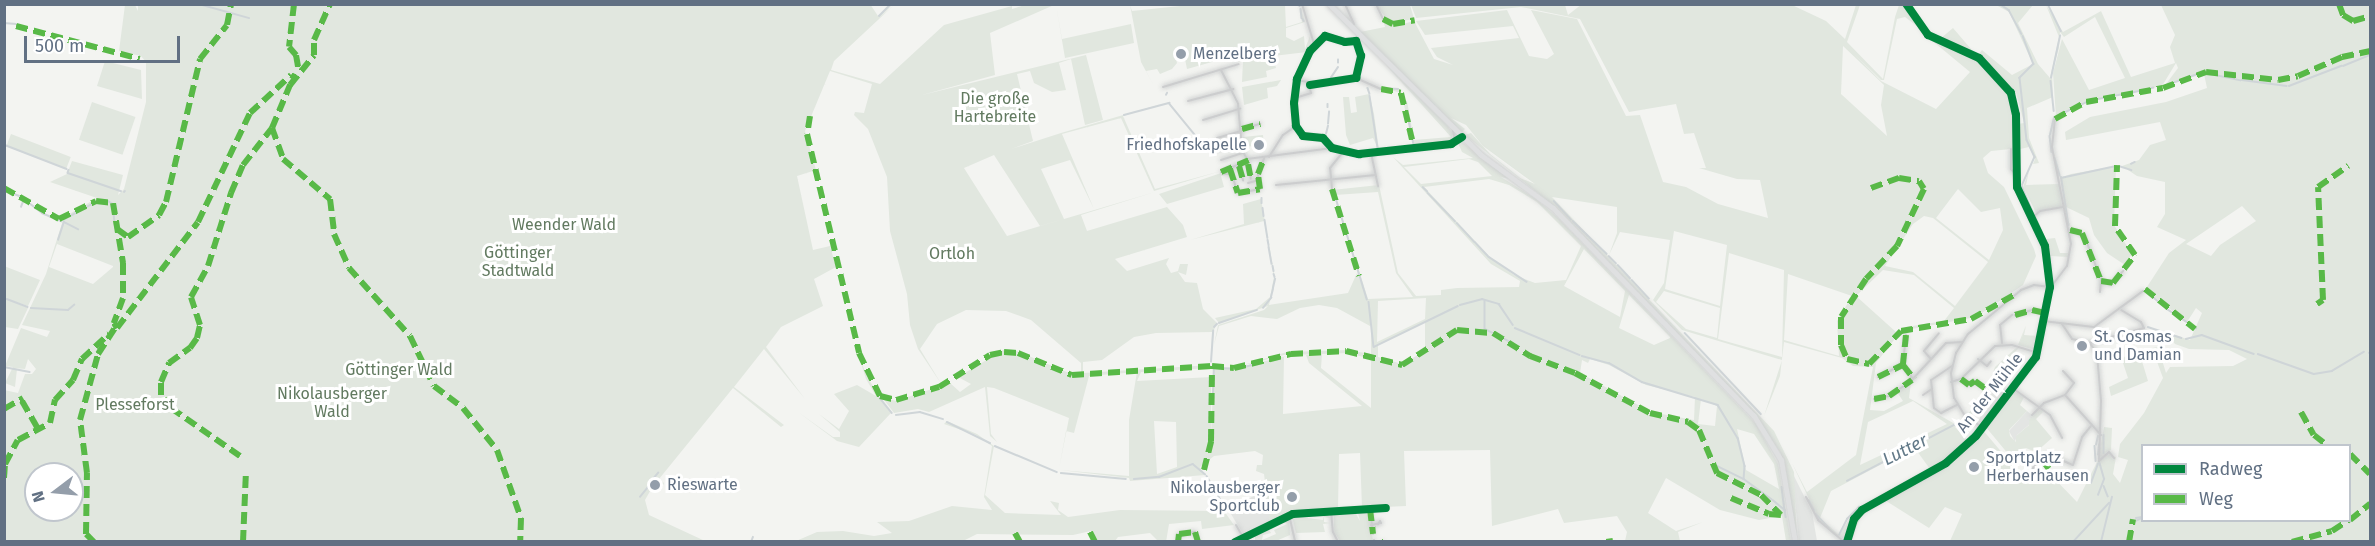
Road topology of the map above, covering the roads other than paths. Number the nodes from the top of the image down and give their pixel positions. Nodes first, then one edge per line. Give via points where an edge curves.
1 (1302, 4) edge
2 (1329, 4) edge
3 (1345, 4) edge
4 (1376, 4) edge
5 (1906, 4) edge
6 (1383, 19) dead end
7 (1354, 24) dead end
8 (1314, 44) junction
9 (1239, 64) dead end
10 (1221, 70) junction
11 (1356, 78) junction
12 (1297, 80) junction
13 (1310, 85) junction
14 (1163, 87) dead end
15 (1233, 89) junction
16 (1381, 89) dead end
17 (1295, 98) junction
18 (1188, 101) dead end
19 (1240, 109) junction
20 (2055, 119) dead end
21 (1203, 120) dead end
22 (1260, 124) dead end
23 (1296, 126) junction
24 (1452, 127) junction
25 (1242, 130) junction
26 (1462, 137) junction
27 (1217, 138) dead end
28 (1455, 141) junction
29 (1242, 142) junction
30 (1451, 144) junction
31 (1332, 148) junction
32 (2011, 149) dead end
33 (1215, 150) dead end
34 (1343, 152) junction
35 (1243, 153) junction
36 (1370, 153) junction
37 (1269, 157) junction
38 (1264, 158) junction
39 (1221, 160) dead end
40 (1248, 162) junction
41 (1239, 166) junction
42 (1230, 169) junction
43 (1221, 172) dead end
44 (1225, 174) dead end
45 (1232, 174) junction
46 (2015, 174) junction
47 (1375, 175) junction
48 (1330, 178) junction
49 (1251, 179) dead end
50 (1244, 180) dead end
51 (1259, 180) junction
52 (1248, 183) dead end
53 (1235, 184) junction
54 (1276, 185) dead end
55 (1230, 186) dead end
56 (1378, 186) dead end
57 (1332, 189) dead end
58 (1238, 193) junction
59 (1233, 195) dead end
60 (2064, 207) junction
61 (2032, 218) junction
62 (2070, 230) junction
63 (2123, 271) dead end
64 (2101, 280) junction
65 (2049, 283) junction
66 (2054, 285) junction
67 (2050, 287) junction
68 (2143, 291) dead end
69 (2100, 292) dead end
70 (2119, 310) junction
71 (2044, 313) junction
72 (2043, 321) junction
73 (2062, 324) junction
74 (1939, 333) dead end
75 (1906, 335) dead end
76 (1962, 342) junction
77 (2090, 343) junction
78 (2002, 345) junction
79 (2038, 353) junction
80 (1930, 358) junction
81 (1978, 359) junction
82 (1991, 361) dead end
83 (1903, 365) junction
84 (1952, 366) junction
85 (2063, 370) dead end
86 (1878, 377) dead end
87 (1913, 379) junction
88 (1960, 379) junction
89 (1951, 382) junction
90 (2012, 387) junction
91 (1932, 389) junction
92 (1986, 389) dead end
93 (1997, 389) dead end
94 (2007, 392) junction
95 (1923, 395) dead end
96 (2065, 395) junction
97 (1874, 399) dead end
98 (1957, 405) junction
99 (2040, 406) junction
100 (2032, 415) dead end
101 (2091, 426) junction
102 (1982, 428) junction
103 (2101, 435) junction
104 (2062, 438) dead end
105 (2114, 458) dead end
106 (2031, 470) dead end
107 (1807, 499) dead end
108 (1386, 508) dead end
109 (1370, 509) junction
110 (1331, 511) junction
111 (1289, 515) junction
112 (1378, 524) dead end
113 (1236, 525) dead end
114 (1371, 525) junction
115 (1373, 534) dead end
116 (1243, 537) junction
117 (1178, 542) edge
118 (1198, 542) edge
119 (1235, 542) edge
120 (1246, 542) edge
121 (1295, 542) edge
122 (1338, 542) edge
123 (1795, 542) edge
124 (1845, 542) edge

1 - 8 street
2 - 24 main road
3 - 7 street
4 - 6 street
5 - 46 street via 1928,35 1979,58 2005,83 2016,115
8 - 11 street via 1329,35 1345,42 1358,42 1361,56
8 - 12 street
9 - 10 street
10 - 14 street
10 - 15 street
11 - 13 street
11 - 16 street
12 - 13 street
12 - 17 street
13 - 17 street via 1309,96
15 - 18 street
15 - 19 street
17 - 23 street
19 - 21 street
19 - 25 street
20 - 60 street via 2051,142
22 - 25 street
23 - 31 street via 1304,136 1323,138
23 - 37 street via 1283,135
24 - 26 main road
24 - 28 street
25 - 27 street
25 - 29 street
26 - 28 street
26 - 30 street
26 - 123 main road via 1493,165 1553,208 1761,424 1784,470
28 - 30 street
29 - 33 street
29 - 35 street
30 - 36 street
31 - 34 street
31 - 37 street
32 - 46 street via 2011,169
34 - 36 street
34 - 48 street via 1331,165
35 - 39 street
35 - 40 street
36 - 47 street
37 - 38 street
38 - 40 street
38 - 51 street
40 - 41 street
40 - 49 street
41 - 42 street
41 - 50 street
42 - 43 street
42 - 45 street
44 - 45 street
45 - 53 street
46 - 61 street via 2018,192
47 - 48 street
47 - 56 street
48 - 54 street
48 - 57 street
51 - 52 street
51 - 58 street via 1260,189
53 - 55 street
53 - 58 street
58 - 59 street
60 - 61 street via 2040,211
60 - 62 street
61 - 65 street via 2046,249
62 - 64 street via 2084,235
62 - 66 street via 2069,258
63 - 64 street via 2111,284
64 - 69 street
65 - 66 street
65 - 67 street
66 - 67 street
67 - 71 street, An der Mühle
67 - 76 street via 2023,288
68 - 70 street
70 - 73 street via 2092,327
70 - 77 street via 2144,324 2144,328
71 - 72 street, An der Mühle
71 - 78 street via 2013,315 2000,325
72 - 73 street
72 - 79 street, An der Mühle
73 - 77 street via 2076,340
74 - 80 street via 1924,351
75 - 83 street
76 - 80 street via 1949,341
76 - 84 street
77 - 103 street via 2097,351
78 - 79 street
78 - 81 street
79 - 90 street, An der Mühle
80 - 87 street
81 - 82 street via 1986,368
81 - 88 street
83 - 86 street
83 - 87 street
84 - 89 street
84 - 91 street via 1935,374
85 - 96 street via 2074,383
87 - 97 street via 1889,396
88 - 89 street
88 - 92 street via 1969,385 1975,381
89 - 98 street
90 - 94 street, An der Mühle
90 - 99 street
91 - 95 street
91 - 98 street via 1936,411 1942,413
93 - 94 street, An der Mühle
94 - 102 street, An der Mühle
96 - 99 street
96 - 101 street
98 - 102 street
99 - 100 street
99 - 104 street via 2055,422
101 - 103 street
101 - 106 street via 2082,437 2073,465 2048,454
102 - 124 street, An der Mühle via 1968,445 1938,468 1862,510
103 - 105 street via 2098,460 2109,452
107 - 124 street via 1818,520
108 - 109 street
109 - 110 street
109 - 114 street
110 - 111 street
110 - 122 street
111 - 116 street
111 - 121 street
112 - 114 street
113 - 116 street
114 - 115 street
116 - 119 street
116 - 120 street
117 - 118 street via 1179,534 1195,532

